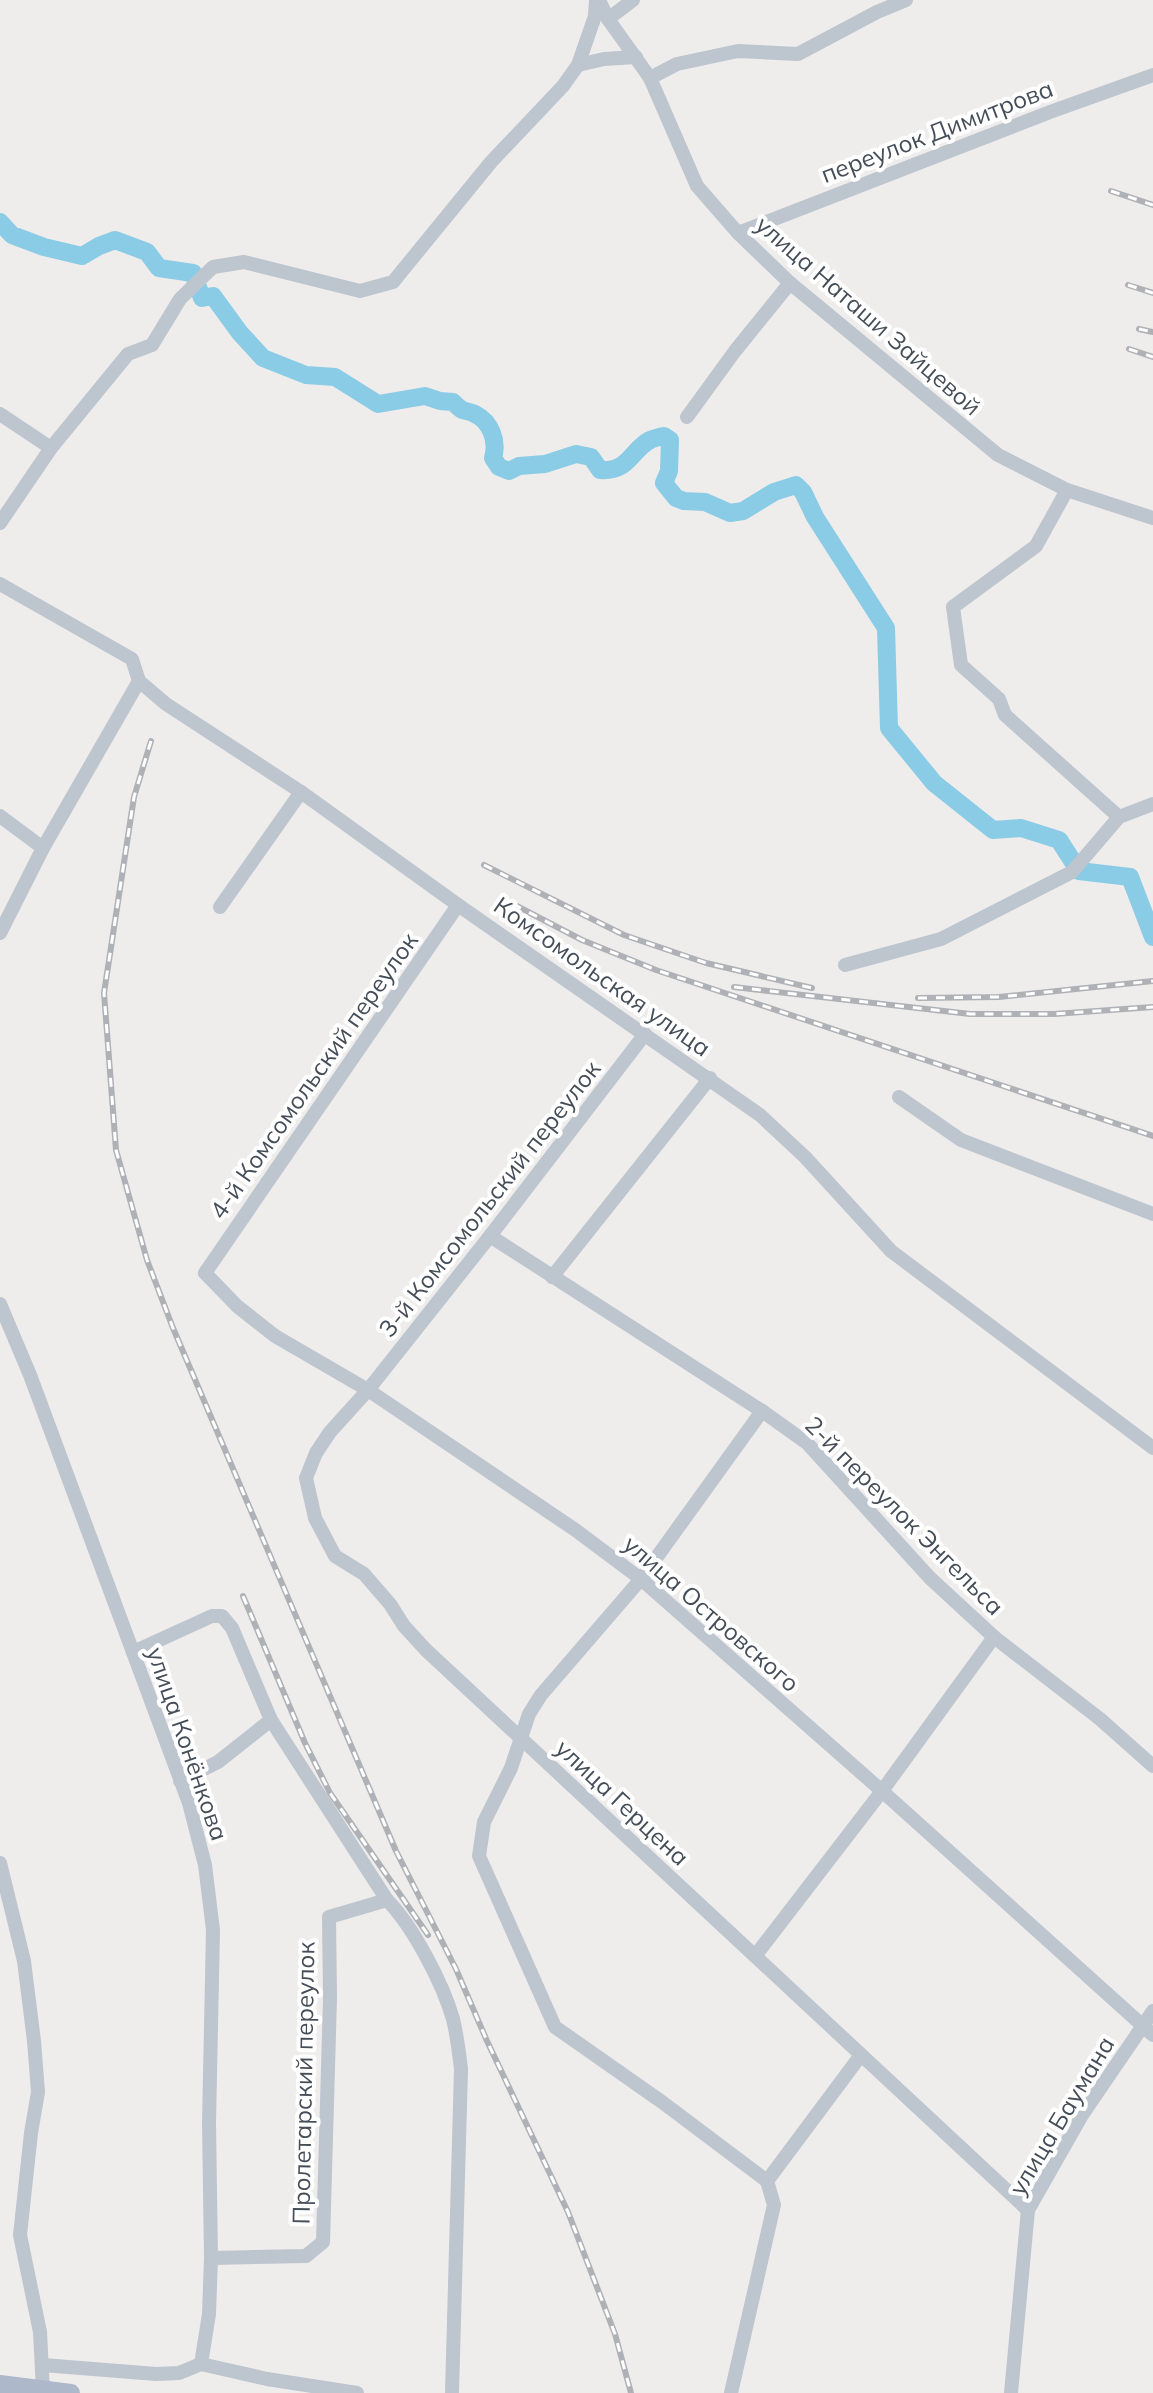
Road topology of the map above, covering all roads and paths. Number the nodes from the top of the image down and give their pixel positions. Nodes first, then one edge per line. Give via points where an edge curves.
1 (598, 0) edge
2 (633, 0) edge
3 (906, 0) edge
4 (608, 19) junction
5 (636, 57) junction
6 (578, 65) junction
7 (1153, 75) edge
8 (650, 78) junction
9 (738, 233) junction
10 (790, 283) junction
11 (0, 414) edge
12 (687, 417) dead end
13 (51, 448) junction
14 (1067, 490) junction
15 (1153, 518) edge
16 (0, 523) edge
17 (0, 584) edge
18 (139, 681) junction
19 (301, 792) junction
20 (1153, 804) edge
21 (0, 816) edge
22 (1119, 817) junction
23 (43, 848) junction
24 (458, 905) junction
25 (220, 907) dead end
26 (0, 933) edge
27 (845, 965) dead end
28 (645, 1034) junction
29 (710, 1078) junction
30 (899, 1097) dead end
31 (1153, 1214) edge
32 (490, 1236) junction
33 (205, 1273) joint
34 (552, 1277) junction
35 (0, 1304) edge
36 (368, 1390) junction
37 (762, 1411) junction
38 (1153, 1448) edge
39 (641, 1579) junction
40 (994, 1637) junction
41 (133, 1652) junction
42 (271, 1720) junction
43 (522, 1740) junction
44 (1153, 1766) edge
45 (180, 1781) junction
46 (882, 1791) junction
47 (0, 1863) edge
48 (387, 1900) junction
49 (755, 1956) junction
50 (1153, 2011) edge
51 (1148, 2031) edge
52 (861, 2055) junction
53 (767, 2181) junction
54 (1028, 2210) junction
55 (211, 2258) junction
56 (201, 2364) junction
57 (43, 2365) junction
58 (8, 2387) edge
59 (43, 2391) junction
60 (71, 2393) edge
61 (357, 2393) edge
62 (452, 2393) edge
63 (731, 2393) edge
64 (1011, 2393) edge

1 - 4 street, улица Наташи Зайцевой
1 - 6 street
2 - 4 street
3 - 8 street via 798,54 738,51 677,64
4 - 5 street, улица Наташи Зайцевой
5 - 6 street
5 - 8 street, улица Наташи Зайцевой
6 - 13 street via 393,282 360,291 244,262 213,267 180,299 152,345 128,354
7 - 9 street, переулок Димитрова
8 - 9 street, улица Наташи Зайцевой via 697,186
9 - 10 street, улица Наташи Зайцевой
10 - 12 street
10 - 14 street, улица Наташи Зайцевой via 998,455
11 - 13 street
13 - 16 street
14 - 15 street, улица Наташи Зайцевой
14 - 22 street via 1036,546 953,607 961,665 999,699 1005,715
17 - 18 street, Комсомольская улица via 132,659
18 - 19 street, Комсомольская улица
18 - 23 street
19 - 24 street, Комсомольская улица
19 - 25 street
20 - 22 street
21 - 23 street
22 - 27 street via 1072,872 941,939
23 - 26 street
24 - 28 street, Комсомольская улица
24 - 33 street, 4-й Комсомольский переулок
28 - 29 street, Комсомольская улица
28 - 32 street, 3-й Комсомольский переулок
29 - 34 street
29 - 38 street, Комсомольская улица via 794,1146 891,1251
30 - 31 street via 961,1140
32 - 34 street, 2-й переулок Энгельса
32 - 36 street, 3-й Комсомольский переулок
33 - 36 street, улица Островского via 275,1336
34 - 37 street, 2-й переулок Энгельса
35 - 41 street, улица Конёнкова
36 - 39 street, улица Островского
36 - 43 street, улица Герцена via 316,1453 306,1478 315,1518 335,1556 364,1574 426,1650
37 - 39 street
37 - 40 street, 2-й переулок Энгельса via 807,1443 930,1578
39 - 43 street via 541,1695
39 - 46 street, улица Островского
40 - 44 street, 2-й переулок Энгельса
40 - 46 street
41 - 42 street via 222,1616
41 - 45 street, улица Конёнкова
42 - 45 street via 218,1762
42 - 48 street
43 - 49 street, улица Герцена
43 - 53 street via 484,1822 479,1856 555,2027
45 - 55 street, улица Конёнкова via 205,1865 213,1930
46 - 49 street
46 - 51 street, улица Островского
47 - 57 street via 24,1961 34,2041 38,2092 20,2235
48 - 55 street, Пролетарский переулок via 329,1917 323,2242 306,2256
48 - 62 street via 403,1916 441,1987 453,2019 461,2069
49 - 52 street, улица Герцена
50 - 51 street, улица Баумана
51 - 54 street, улица Баумана via 1082,2115
52 - 53 street
52 - 54 street, улица Герцена
53 - 63 street via 774,2205
54 - 64 street, улица Баумана
55 - 56 street, улица Конёнкова
56 - 57 street via 179,2373 156,2374
56 - 61 street
57 - 59 street
58 - 59 main road
59 - 60 main road

